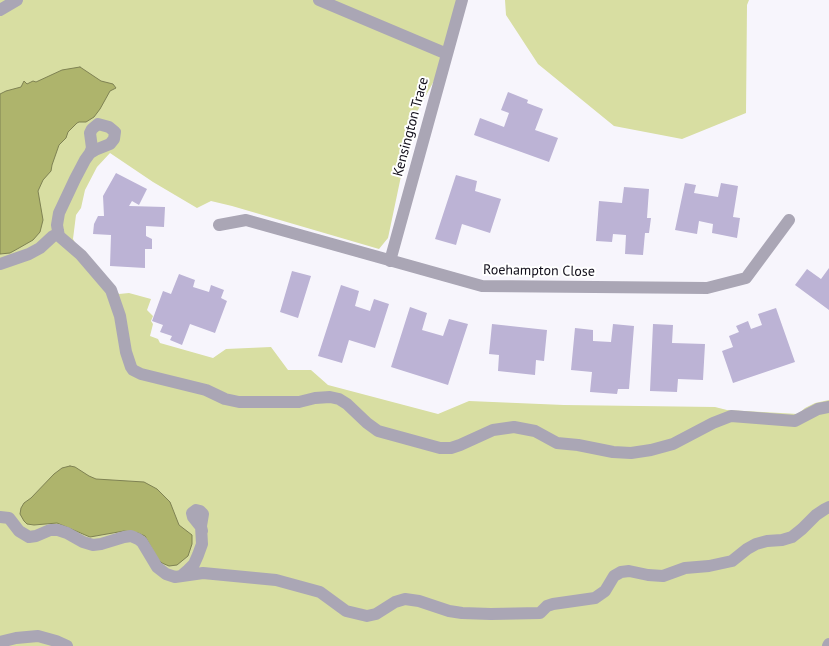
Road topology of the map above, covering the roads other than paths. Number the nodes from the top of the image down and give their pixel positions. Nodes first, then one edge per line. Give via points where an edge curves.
1 (17, 0) edge
2 (319, 0) edge
3 (462, 0) edge
4 (0, 10) edge
5 (447, 54) junction
6 (90, 153) dead end
7 (789, 220) dead end
8 (219, 225) dead end
9 (59, 236) junction
10 (390, 261) junction
11 (0, 264) edge
12 (829, 407) edge
13 (829, 507) edge
14 (0, 517) edge
15 (202, 531) dead end
16 (180, 576) junction
17 (0, 642) edge
18 (67, 646) edge

1 - 4 street
2 - 5 street
3 - 5 street, Kensington Trace
5 - 10 street, Kensington Trace
6 - 9 street via 74,179 59,212
7 - 10 street, Roehampton Close via 746,278 707,288 482,286
8 - 10 street, Roehampton Close via 246,220
9 - 11 street via 53,236 29,254
9 - 12 street via 81,255 111,290 120,316 128,359 135,372 206,390 239,402 299,402 330,397 347,404 378,430 431,447 451,448 493,430 514,427 536,431 557,443 632,453 673,444 731,416 795,421 818,409
13 - 16 street via 792,537 756,544 732,560 709,566 685,568 663,576 621,572 614,576 605,591 595,598 553,604 535,614 462,613 404,599 367,616 346,611 320,592 276,580 203,573
14 - 16 street via 9,518 19,531 29,537 58,530 93,545 127,536 136,538 144,545 157,567 166,574
15 - 16 street via 202,544 198,556
17 - 18 street via 38,636

